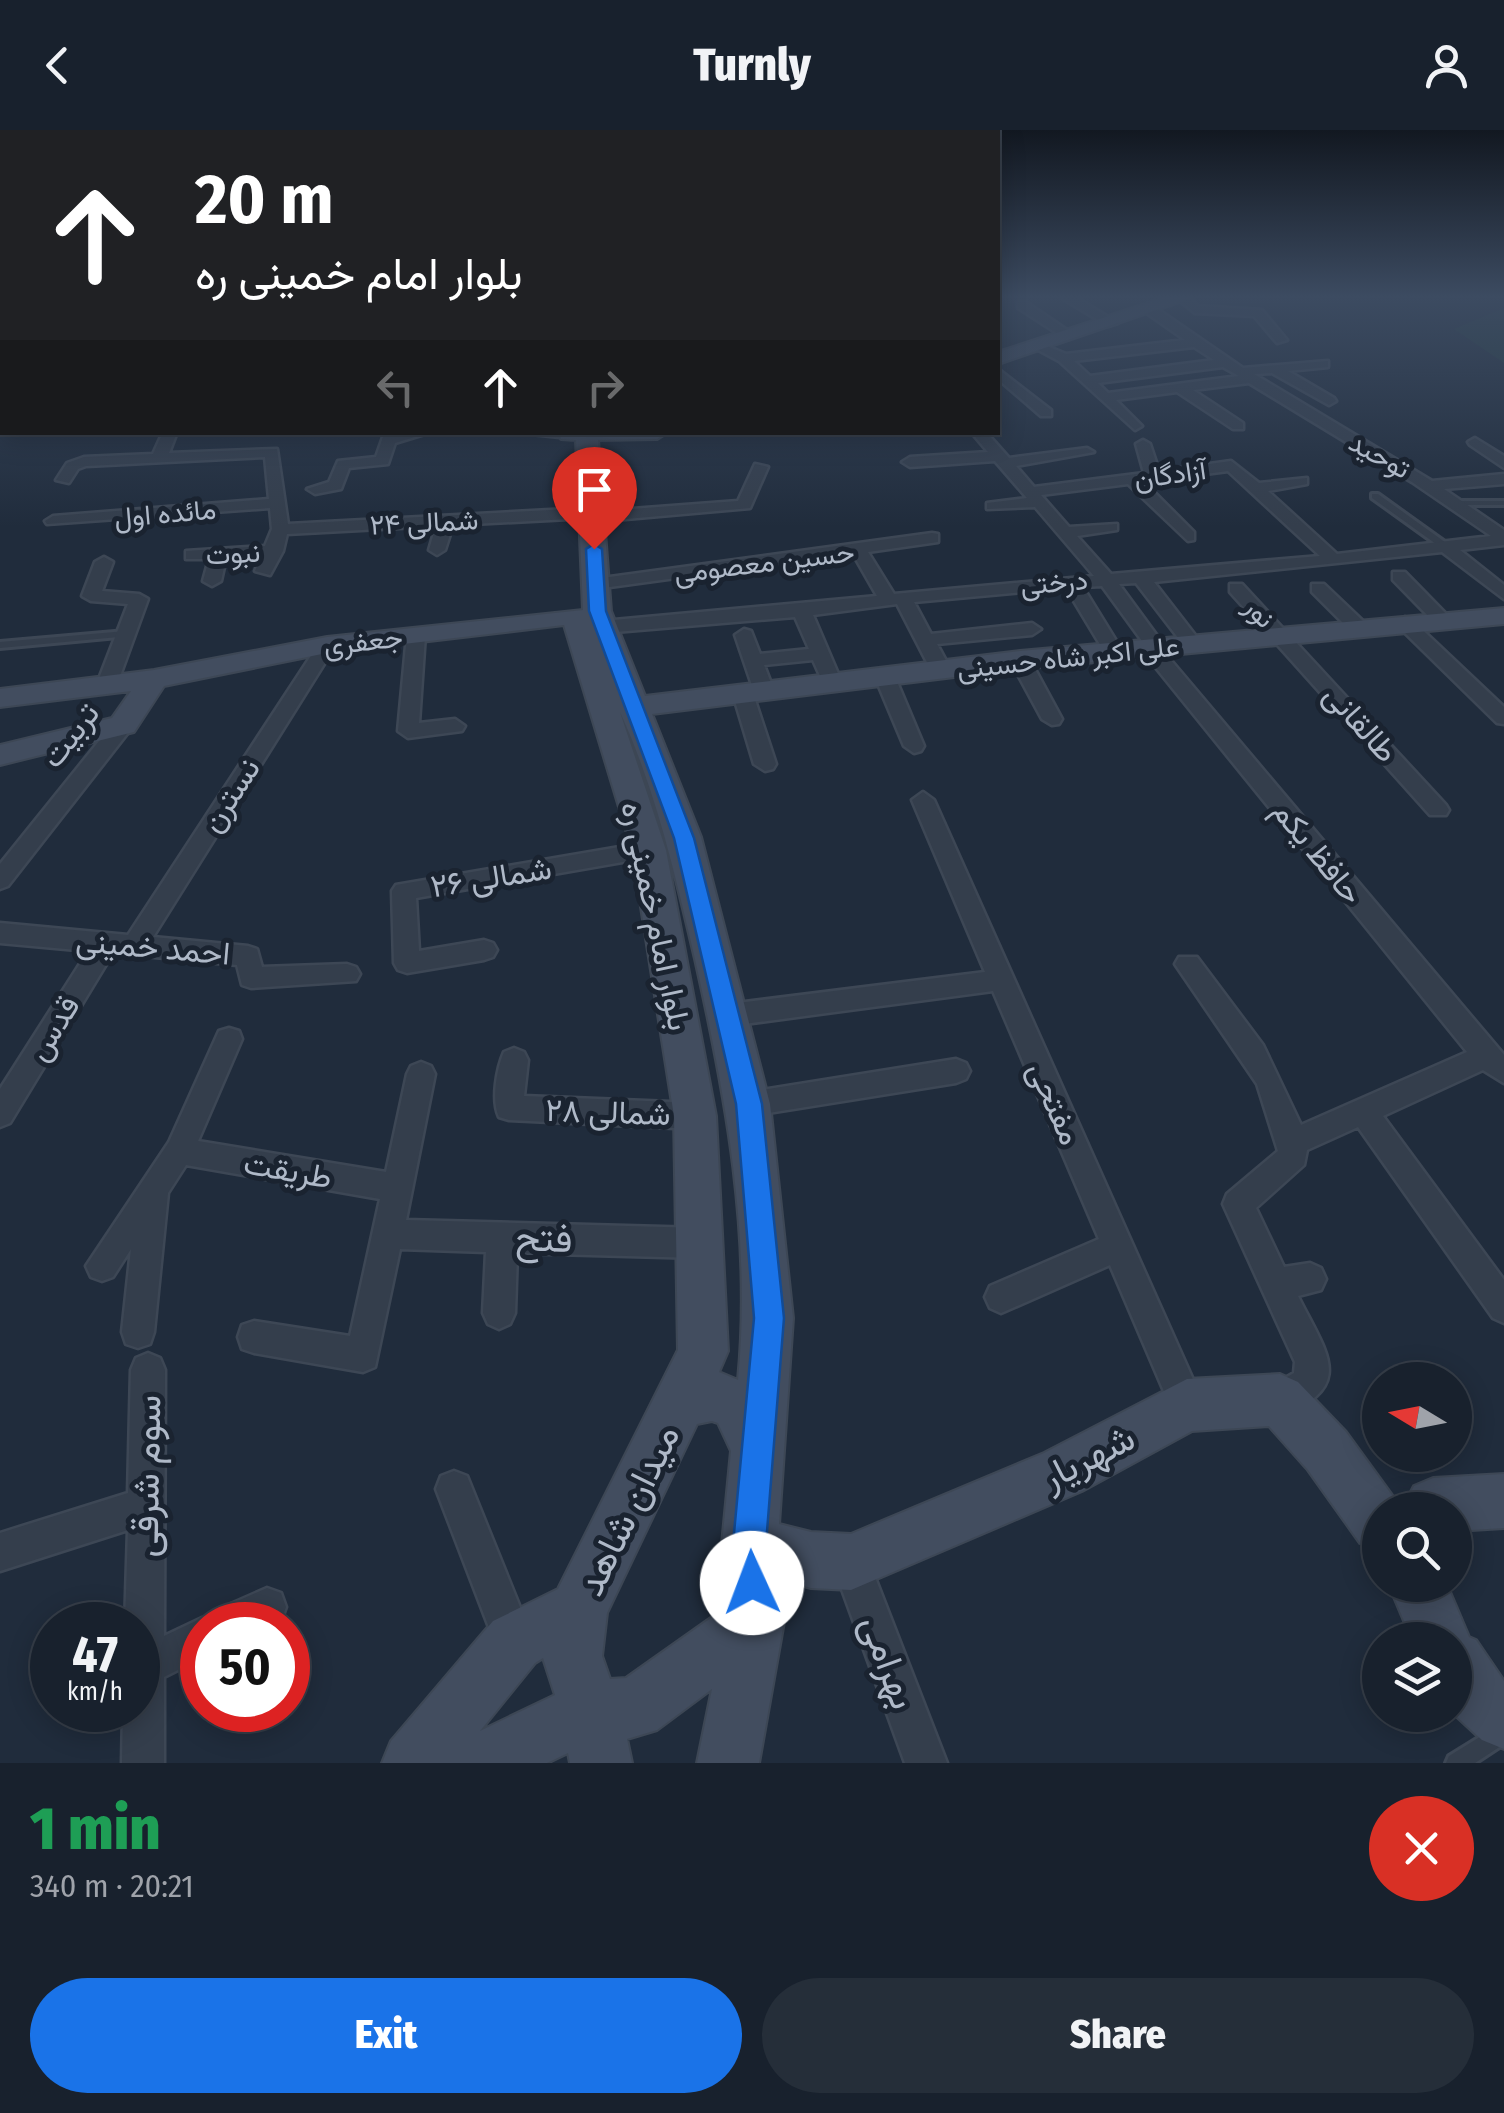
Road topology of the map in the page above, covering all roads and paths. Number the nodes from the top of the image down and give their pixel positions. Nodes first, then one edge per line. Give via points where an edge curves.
1 (1082, 374) edge
2 (1132, 374) edge
3 (1241, 374) edge
4 (1251, 374) edge
5 (1285, 374) edge
6 (1000, 375) edge
7 (1244, 376) junction
8 (1089, 380) junction
9 (1180, 388) junction
10 (1106, 397) junction
11 (1329, 401) dead end
12 (1046, 412) dead end
13 (1135, 426) dead end
14 (1238, 426) dead end
15 (169, 435) edge
16 (410, 435) edge
17 (578, 435) edge
18 (981, 435) edge
19 (1475, 442) dead end
20 (1143, 444) dead end
21 (1087, 452) dead end
22 (193, 455) junction
23 (160, 456) junction
24 (1002, 459) junction
25 (910, 462) dead end
26 (1504, 463) edge
27 (760, 467) dead end
28 (1153, 477) junction
29 (180, 478) dead end
30 (64, 480) dead end
31 (1133, 480) junction
32 (1504, 480) edge
33 (1302, 481) dead end
34 (1434, 485) junction
35 (1258, 488) junction
36 (315, 490) dead end
37 (1375, 496) dead end
38 (1033, 497) junction
39 (1504, 502) edge
40 (277, 503) junction
41 (1458, 503) junction
42 (993, 506) dead end
43 (580, 516) junction
44 (446, 520) junction
45 (53, 521) dead end
46 (391, 523) junction
47 (1110, 527) dead end
48 (280, 529) junction
49 (1065, 532) junction
50 (1188, 536) dead end
51 (932, 538) dead end
52 (1504, 539) edge
53 (386, 542) dead end
54 (1446, 547) junction
55 (437, 550) dead end
56 (859, 550) junction
57 (275, 551) junction
58 (219, 554) junction
59 (192, 555) dead end
60 (1335, 561) junction
61 (104, 562) dead end
62 (264, 572) dead end
63 (1140, 576) junction
64 (1399, 576) dead end
65 (1105, 578) junction
66 (212, 581) dead end
67 (1070, 581) junction
68 (595, 584) junction
69 (1236, 588) dead end
70 (1318, 588) dead end
71 (1504, 594) edge
72 (895, 598) junction
73 (802, 611) junction
74 (978, 611) junction
75 (1504, 616) edge
76 (1442, 620) junction
77 (589, 621) junction
78 (1406, 623) junction
79 (1357, 626) junction
80 (1032, 629) dead end
81 (126, 634) junction
82 (744, 634) dead end
83 (416, 635) junction
84 (1284, 636) junction
85 (925, 640) junction
86 (1194, 644) junction
87 (0, 645) edge
88 (327, 645) junction
89 (1154, 648) junction
90 (1114, 652) junction
91 (820, 654) junction
92 (753, 660) junction
93 (1014, 661) junction
94 (941, 670) junction
95 (885, 677) junction
96 (154, 678) junction
97 (832, 683) junction
98 (107, 684) junction
99 (754, 692) junction
100 (0, 698) edge
101 (632, 707) junction
102 (1504, 718) edge
103 (1052, 720) dead end
104 (123, 725) junction
105 (455, 726) dead end
106 (914, 746) dead end
107 (0, 755) edge
108 (765, 764) dead end
109 (924, 800) dead end
110 (1438, 810) dead end
111 (649, 850) junction
112 (0, 880) edge
113 (0, 934) edge
114 (106, 943) junction
115 (134, 946) junction
116 (484, 950) dead end
117 (1188, 964) dead end
118 (347, 974) dead end
119 (1002, 980) junction
120 (729, 1015) junction
121 (229, 1039) dead end
122 (514, 1060) dead end
123 (1495, 1064) edge
124 (956, 1071) dead end
125 (422, 1074) dead end
126 (749, 1104) junction
127 (1362, 1111) junction
128 (0, 1114) edge
129 (696, 1116) junction
130 (1292, 1142) junction
131 (179, 1151) junction
132 (398, 1188) junction
133 (153, 1190) junction
134 (388, 1234) junction
135 (502, 1237) junction
136 (700, 1242) junction
137 (1118, 1246) junction
138 (102, 1266) dead end
139 (1310, 1279) dead end
140 (1276, 1284) junction
141 (1001, 1297) dead end
142 (1504, 1307) edge
143 (498, 1312) dead end
144 (138, 1332) dead end
145 (254, 1337) dead end
146 (148, 1370) dead end
147 (1280, 1400) junction
148 (681, 1402) junction
149 (1187, 1406) junction
150 (756, 1446) junction
151 (454, 1489) dead end
152 (1362, 1499) edge
153 (1472, 1502) edge
154 (1504, 1502) edge
155 (144, 1506) junction
156 (750, 1544) junction
157 (0, 1552) edge
158 (851, 1562) junction
159 (143, 1602) edge
160 (578, 1609) junction
161 (755, 1622) junction
162 (514, 1642) junction
163 (1472, 1687) edge
164 (1504, 1718) edge
165 (143, 1732) edge
166 (1504, 1732) edge
167 (596, 1736) edge
168 (143, 1763) edge
169 (412, 1763) edge
170 (480, 1763) edge
171 (728, 1763) edge
172 (926, 1763) edge
173 (1456, 1763) edge

1 - 8 street
2 - 8 street
3 - 7 street, توحید
4 - 7 street
5 - 11 street
6 - 12 street
7 - 9 street
7 - 34 street, توحید
8 - 10 street
9 - 10 street
9 - 14 street
10 - 13 street
15 - 23 street
16 - 36 street via 388,440 383,460 343,464 335,486
17 - 43 street, بلوار امام خمینی ره
18 - 24 street, حافظ یکم
19 - 26 street
20 - 28 street
21 - 24 street
22 - 23 street
22 - 29 street
22 - 40 street via 272,452
23 - 30 street via 84,462 72,466
24 - 25 street
24 - 38 street, حافظ یکم
27 - 43 street, ۲۴ شمالی via 744,505
28 - 31 street, آزادگان
28 - 35 street, آزادگان via 1231,466
31 - 38 street, آزادگان
31 - 50 street
32 - 34 street
33 - 35 street
34 - 41 street, توحید
35 - 60 street, آزادگان
37 - 54 lane
38 - 42 street, آزادگان
38 - 49 street, حافظ یکم
39 - 41 lane
40 - 45 street, مائده اول
40 - 48 street
41 - 52 street, توحید
43 - 44 street, ۲۴ شمالی
43 - 68 street, بلوار امام خمینی ره
43 - 77 street, بلوار امام خمینی ره
44 - 46 street, ۲۴ شمالی
44 - 55 street
46 - 48 street, ۲۴ شمالی
46 - 53 street
47 - 49 street
48 - 57 street
49 - 65 street, حافظ یکم
51 - 56 street, حسین معصومی
52 - 54 street, درختی
54 - 60 street, درختی
54 - 71 street
56 - 68 street, حسین معصومی
56 - 72 street
57 - 58 street, نبوت
57 - 62 street
58 - 59 street, نبوت
58 - 66 street
60 - 63 street, درختی
61 - 81 street via 91,596 139,599
63 - 65 street, درختی
63 - 86 street
64 - 76 street
65 - 67 street, درختی
65 - 89 street, حافظ یکم
67 - 74 street, درختی
67 - 90 street
68 - 77 street, بلوار امام خمینی ره
69 - 84 street, نور
70 - 79 street
72 - 73 street, درختی
72 - 74 street, درختی
72 - 85 street
73 - 77 street, درختی
73 - 91 street
74 - 80 street
74 - 85 street
74 - 93 street
75 - 76 street, علی اکبر شاه حسینی
76 - 78 street, علی اکبر شاه حسینی
77 - 83 street, جعفری
77 - 101 street, بلوار امام خمینی ره
77 - 111 street, بلوار امام خمینی ره
78 - 79 street, علی اکبر شاه حسینی
78 - 102 street
79 - 84 street, علی اکبر شاه حسینی
81 - 87 lane
81 - 98 street
82 - 92 street
83 - 88 street, جعفری
83 - 105 street via 408,731
84 - 86 street, علی اکبر شاه حسینی
84 - 110 street, طالقانی
85 - 94 street
86 - 89 street, علی اکبر شاه حسینی
88 - 96 street, جعفری
88 - 115 street, نسترن
89 - 90 street, علی اکبر شاه حسینی
89 - 123 street, حافظ یکم
90 - 93 street, علی اکبر شاه حسینی
91 - 92 street
91 - 97 street
92 - 99 street
93 - 94 street, علی اکبر شاه حسینی
93 - 103 street
94 - 95 street, علی اکبر شاه حسینی
95 - 97 street, علی اکبر شاه حسینی
95 - 106 street
96 - 98 street, جعفری
96 - 104 street, تربیت
97 - 99 street, علی اکبر شاه حسینی
98 - 100 street, جعفری
99 - 101 street, علی اکبر شاه حسینی
99 - 108 street
101 - 120 street, بلوار امام خمینی ره via 684,838
104 - 107 street
104 - 112 street, تربیت
109 - 119 street, مفتحی
111 - 116 street, ۲۶ شمالی via 404,891 407,963
111 - 129 street, بلوار امام خمینی ره
113 - 114 street, احمد خمینی
114 - 115 street, احمد خمینی
114 - 128 street, قدس
115 - 118 street, احمد خمینی via 248,956 251,978
117 - 130 street via 1268,1071
119 - 120 street
119 - 137 street, مفتحی
120 - 126 street, بلوار امام خمینی ره
121 - 131 street
122 - 129 street, ۲۸ شمالی via 508,1108
123 - 127 street
124 - 126 street
125 - 132 street
126 - 150 street, بلوار امام خمینی ره via 769,1318
127 - 130 street
127 - 142 street
129 - 136 street, بلوار امام خمینی ره
130 - 140 street via 1294,1156 1238,1204
131 - 132 street, طریقت
131 - 133 street
132 - 134 street
133 - 138 street
133 - 144 street
134 - 135 street, فتح
134 - 145 street via 363,1355
135 - 136 street, فتح
135 - 143 street
136 - 148 street, بلوار امام خمینی ره via 703,1351
137 - 141 street
137 - 149 street, مفتحی
139 - 140 street
140 - 147 street via 1312,1361 1310,1384
146 - 155 street, سوم شرقی
147 - 149 street, شهریار
147 - 152 street
148 - 150 street, میدان شاهد via 712,1395 736,1405
148 - 160 street, میدان شاهد
149 - 158 street, شهریار via 1064,1472
150 - 156 street
151 - 162 street
153 - 154 street
155 - 157 street
155 - 159 street, سوم شرقی
156 - 158 street, شهریار via 811,1560
156 - 161 street
158 - 172 street, بهرامی
160 - 162 street
160 - 167 street, میدان شاهد via 572,1656
161 - 167 street
161 - 171 street
162 - 169 street
163 - 164 street
165 - 168 street, سوم شرقی
166 - 173 lane
167 - 170 street

